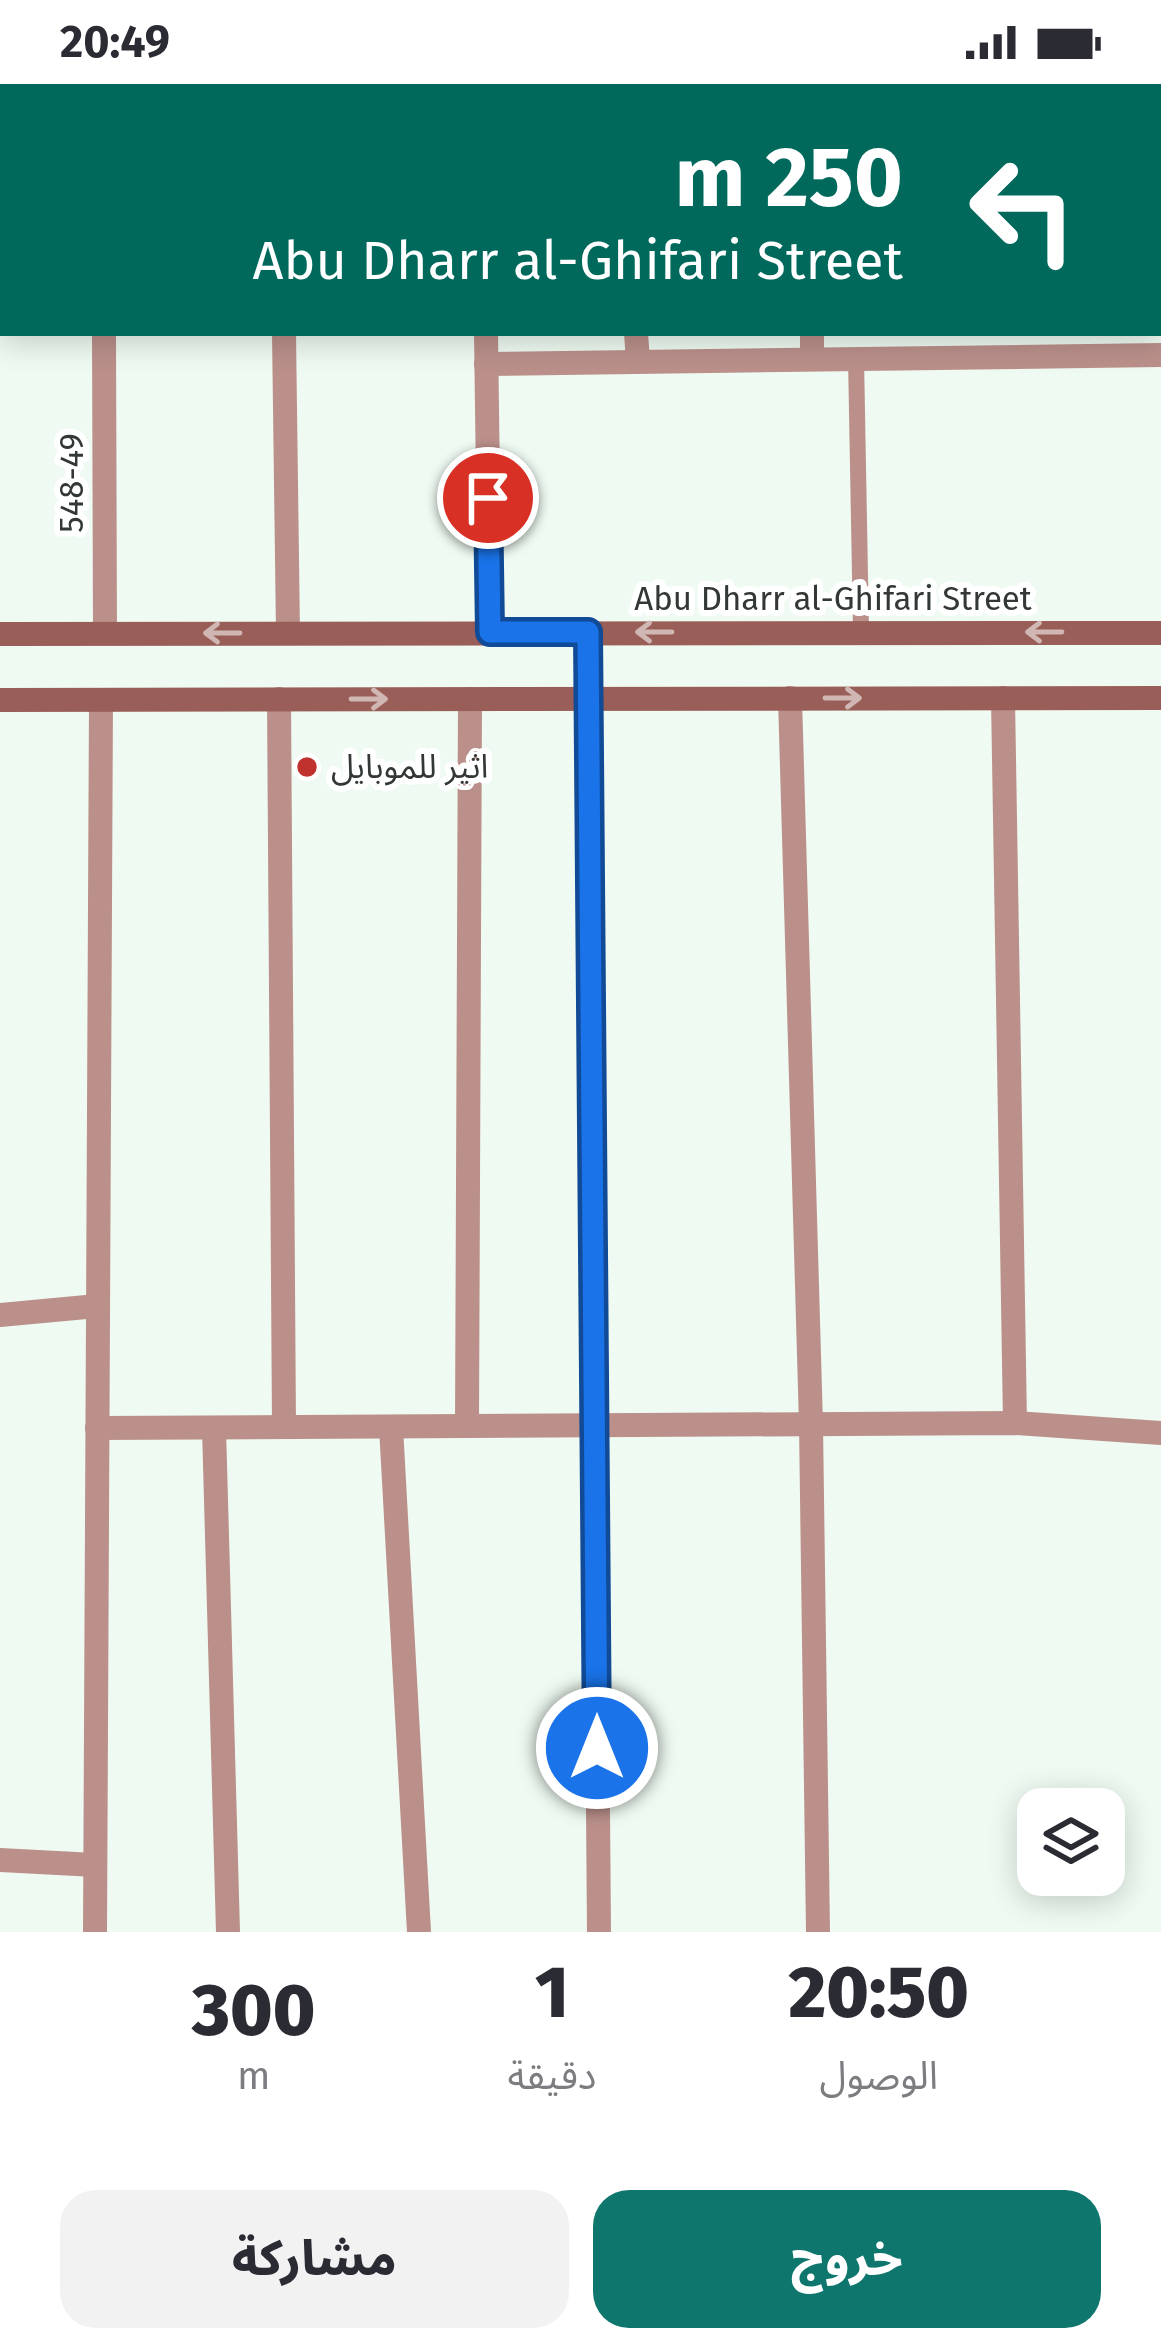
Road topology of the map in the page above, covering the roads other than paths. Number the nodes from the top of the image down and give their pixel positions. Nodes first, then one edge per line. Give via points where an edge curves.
1 (104, 336) edge
2 (284, 336) edge
3 (486, 336) edge
4 (636, 336) edge
5 (812, 345) edge
6 (995, 345) edge
7 (1161, 355) edge
8 (856, 357) junction
9 (638, 362) junction
10 (486, 364) junction
11 (861, 631) junction
12 (490, 632) junction
13 (588, 632) junction
14 (105, 633) junction
15 (288, 633) junction
16 (1161, 633) edge
17 (0, 634) edge
18 (790, 698) junction
19 (1004, 698) junction
20 (1161, 698) edge
21 (278, 699) junction
22 (470, 699) junction
23 (589, 699) junction
24 (0, 700) edge
25 (101, 700) junction
26 (97, 1306) junction
27 (0, 1315) edge
28 (1016, 1423) junction
29 (811, 1424) junction
30 (391, 1426) junction
31 (467, 1426) junction
32 (595, 1426) junction
33 (284, 1427) junction
34 (97, 1428) junction
35 (214, 1428) junction
36 (1161, 1433) edge
37 (0, 1860) edge
38 (95, 1865) junction
39 (94, 1932) edge
40 (228, 1932) edge
41 (419, 1932) edge
42 (599, 1932) edge
43 (818, 1932) edge

1 - 14 street, 548-49
2 - 15 street
3 - 10 street
4 - 9 street
5 - 8 street
5 - 9 street
6 - 7 street
6 - 8 street
8 - 11 lane
9 - 10 street
10 - 12 street
11 -> 13 main road, Abu Dharr al-Ghifari Street
16 -> 11 main road, Abu Dharr al-Ghifari Street
12 - 13 main road, Abu Dharr al-Ghifari Street
12 - 15 main road, Abu Dharr al-Ghifari Street
13 - 23 main road
15 -> 14 main road, Abu Dharr al-Ghifari Street
14 - 17 main road, Abu Dharr al-Ghifari Street
18 -> 19 main road
18 - 23 main road
18 - 29 street
19 - 20 main road
19 - 28 street
21 -> 22 main road
21 - 25 main road
21 - 33 street
22 - 23 main road
22 - 31 street
23 - 32 street
24 - 25 main road
25 - 26 street
26 - 27 street
26 - 34 street
28 - 29 street
28 - 36 street
29 - 32 street
29 - 43 street
30 - 31 street
30 - 33 street
30 - 41 street
31 - 32 street
32 - 42 street
33 - 35 street
34 - 35 street
34 - 38 street
35 - 40 street
37 - 38 street
38 - 39 street

